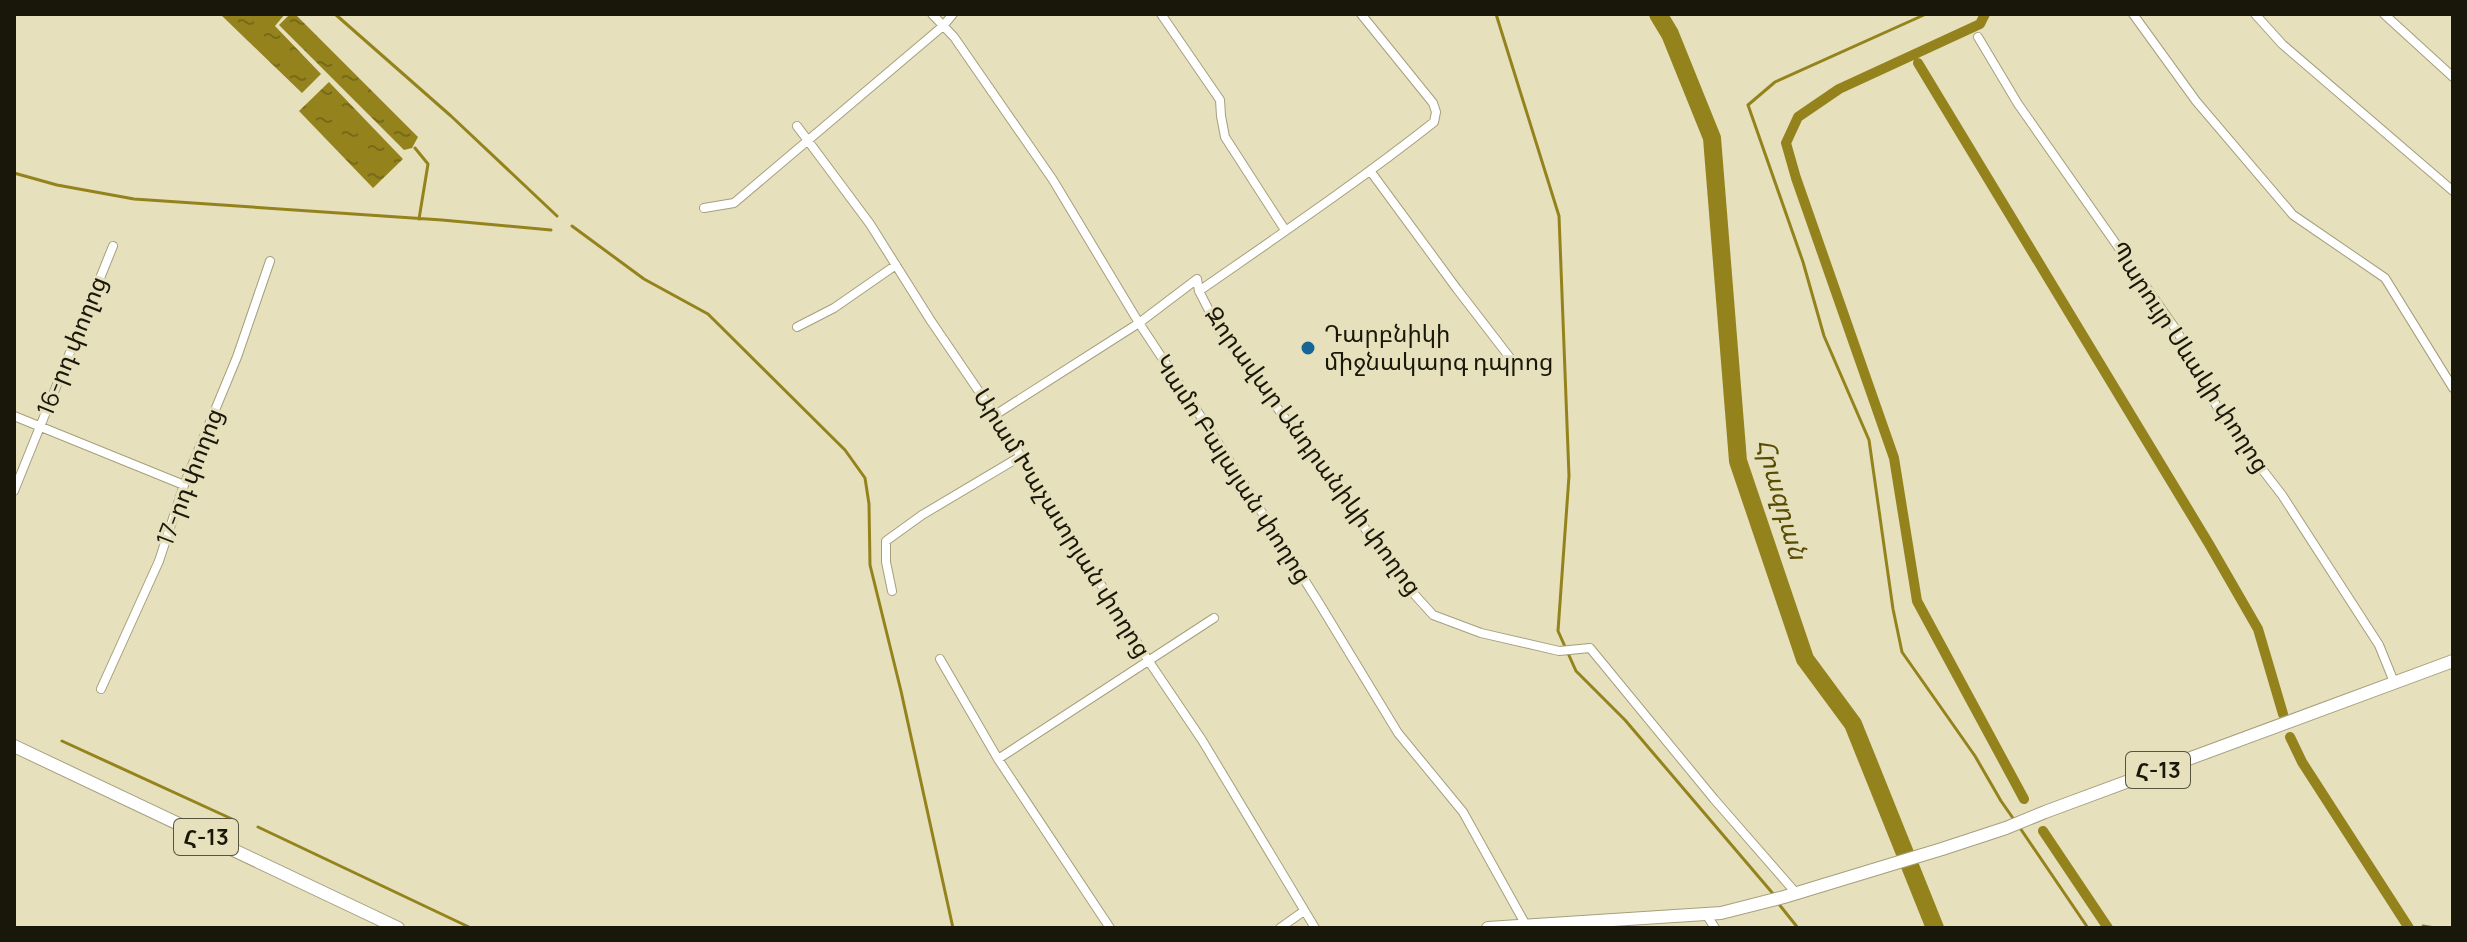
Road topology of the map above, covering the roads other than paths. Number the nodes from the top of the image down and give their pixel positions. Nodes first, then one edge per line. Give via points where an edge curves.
1 (932, 14) edge
2 (953, 14) edge
3 (1161, 14) edge
4 (1361, 14) edge
5 (2133, 14) edge
6 (2255, 14) edge
7 (2384, 14) edge
8 (943, 26) junction
9 (1978, 37) dead end
10 (2453, 77) edge
11 (797, 126) dead end
12 (807, 141) junction
13 (1371, 172) junction
14 (2453, 191) edge
15 (704, 208) dead end
16 (1285, 230) junction
17 (113, 246) dead end
18 (270, 261) dead end
19 (896, 265) junction
20 (1199, 291) junction
21 (1139, 323) junction
22 (797, 327) dead end
23 (1514, 363) dead end
24 (2453, 388) edge
25 (995, 415) junction
26 (14, 416) edge
27 (40, 425) junction
28 (1021, 456) junction
29 (184, 485) junction
30 (14, 491) edge
31 (892, 591) dead end
32 (1214, 618) dead end
33 (940, 659) dead end
34 (1148, 660) junction
35 (2453, 661) edge
36 (2394, 682) junction
37 (101, 689) dead end
38 (14, 746) edge
39 (998, 759) junction
40 (1790, 895) junction
41 (1304, 911) junction
42 (1706, 914) junction
43 (1526, 926) edge
44 (398, 928) edge
45 (1110, 928) edge
46 (1280, 928) edge
47 (1315, 928) edge
48 (1488, 928) edge
49 (1715, 928) edge

1 - 8 street, Կամո Բալայան փողոց
2 - 8 street
3 - 16 street via 1220,100 1225,137
4 - 13 street, Զորավար Անդրանիկի փողոց via 1436,112 1434,122
5 - 24 street via 2196,101 2293,215 2385,278
6 - 14 street via 2282,44
7 - 10 street
8 - 12 street
8 - 21 street, Կամո Բալայան փողոց via 1053,180
9 - 36 street, Պարույր Սևակի փողոց via 2018,104 2177,331 2224,420 2282,495 2379,645
11 - 12 street, Արամ Խաչատրյան փողոց
12 - 15 street via 734,203
12 - 19 street, Արամ Խաչատրյան փողոց
13 - 16 street, Զորավար Անդրանիկի փողոց
13 - 23 street
16 - 20 street, Զորավար Անդրանիկի փողոց
17 - 27 street, 16-րդ փողոց
18 - 29 street, 17-րդ փողոց
19 - 22 street
19 - 25 street, Արամ Խաչատրյան փողոց
20 - 21 street via 1197,279
20 - 40 street, Զորավար Անդրանիկի փողոց via 1219,330 1396,574 1433,615 1481,633 1559,651 1590,648
21 - 25 street
21 - 43 street, Կամո Բալայան փողոց via 1398,733 1463,812
25 - 28 street, Արամ Խաչատրյան փողոց
26 - 27 street
27 - 29 street
27 - 30 street, 16-րդ փողոց
28 - 31 street via 886,541
28 - 34 street, Արամ Խաչատրյան փողոց
29 - 37 street, 17-րդ փողոց via 159,561
32 - 34 street
33 - 39 street
34 - 39 street
34 - 41 street, Արամ Խաչատրյան փողոց
35 - 36 main road, Հ-13
36 - 40 main road, Հ-13 via 2006,828
38 - 44 main road, Հ-13
39 - 45 street
40 - 42 main road, Հ-13
41 - 46 street
41 - 47 street, Արամ Խաչատրյան փողոց
42 - 43 main road, Հ-13
42 - 49 street
43 - 48 main road, Հ-13

